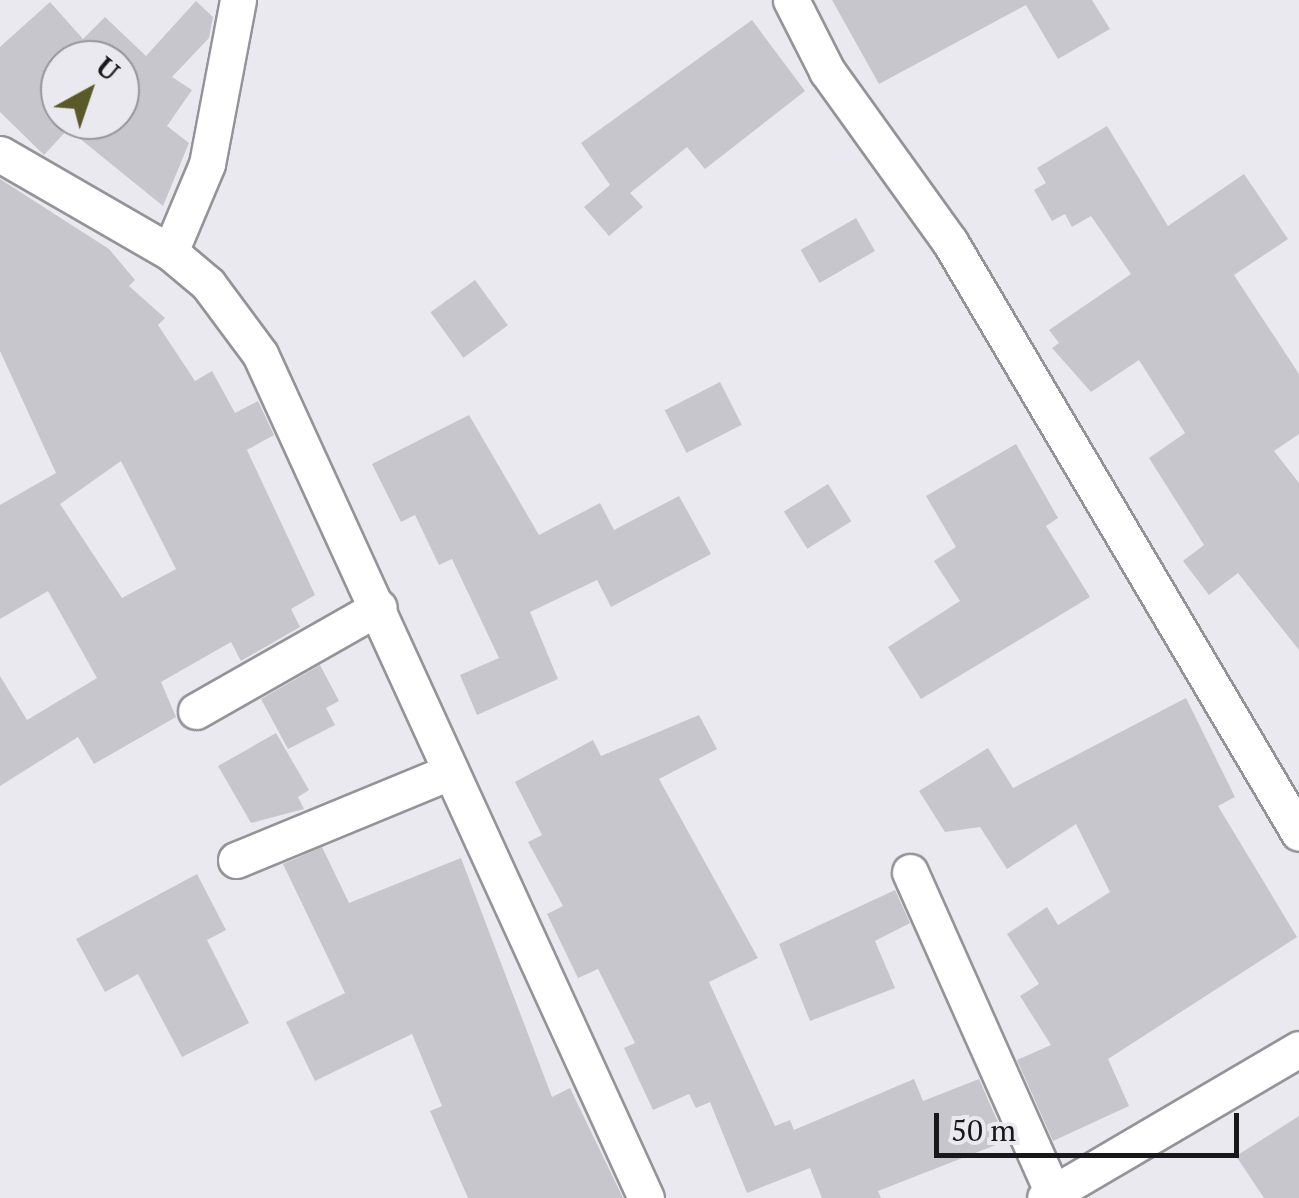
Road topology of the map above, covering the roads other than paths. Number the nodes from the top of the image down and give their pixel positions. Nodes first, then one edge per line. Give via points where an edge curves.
1 (238, 0) edge
2 (791, 0) edge
3 (1, 157) edge
4 (170, 252) junction
5 (380, 607) junction
6 (196, 711) dead end
7 (448, 773) junction
8 (1299, 833) edge
9 (236, 860) dead end
10 (910, 872) dead end
11 (1299, 1049) edge
12 (1052, 1197) edge
13 (646, 1198) edge

1 - 4 street via 207,164
2 - 8 street via 827,72 950,242
3 - 4 street
4 - 5 street via 208,284 260,354
5 - 6 street
5 - 7 street
7 - 9 street
7 - 13 street
10 - 12 street
11 - 12 street

